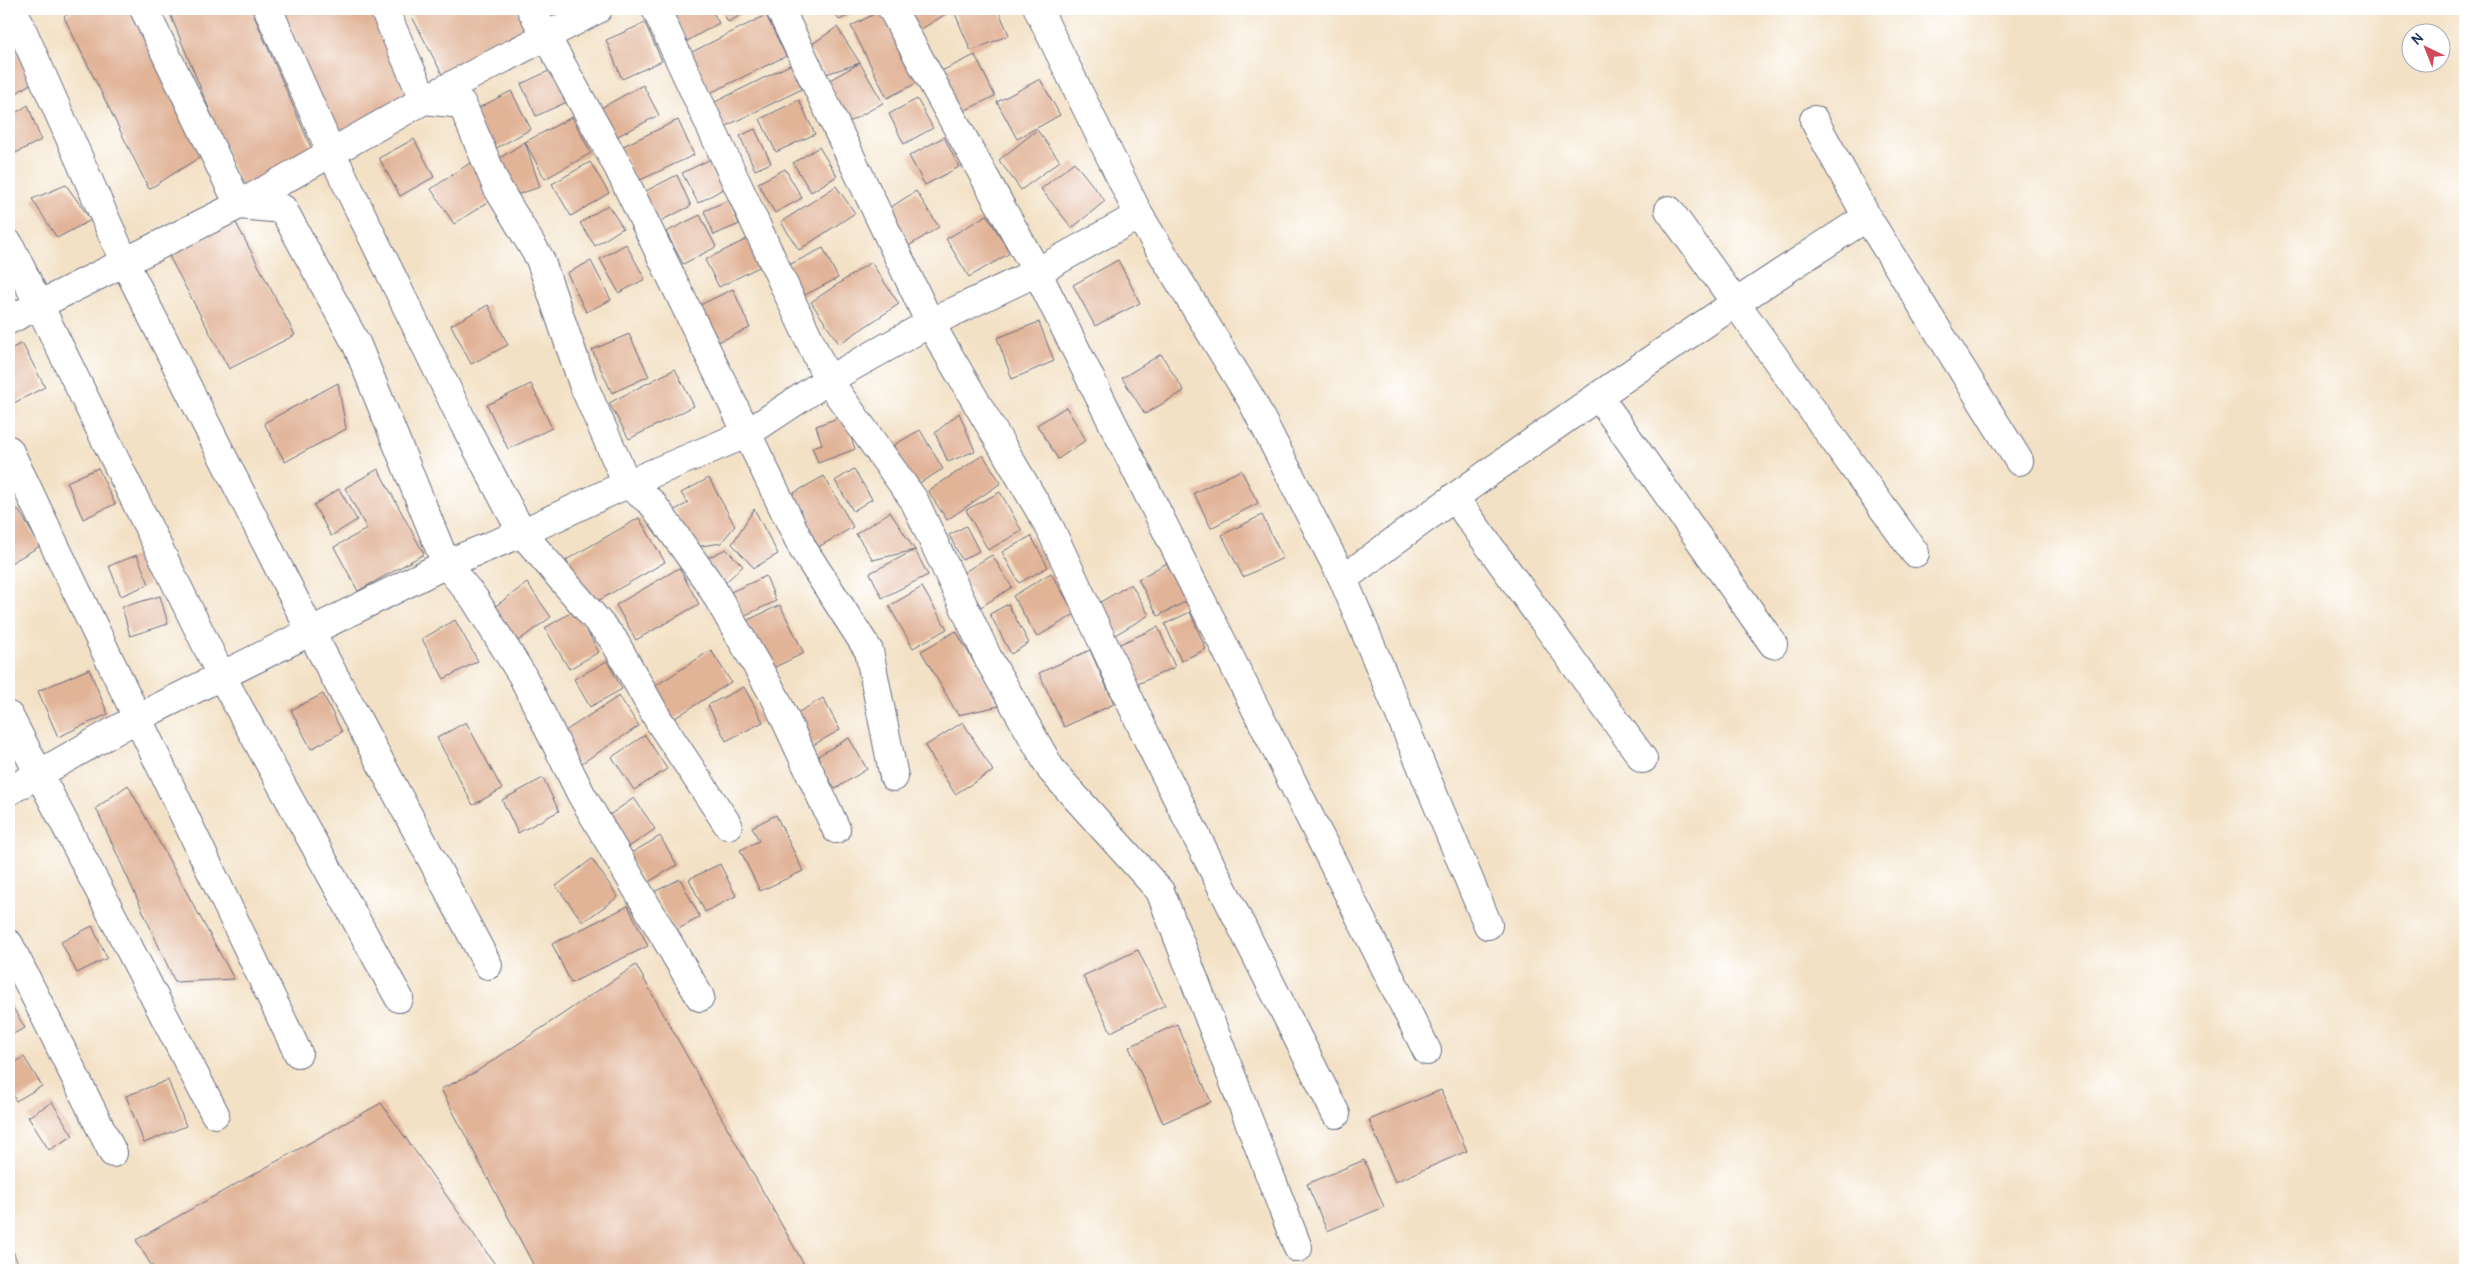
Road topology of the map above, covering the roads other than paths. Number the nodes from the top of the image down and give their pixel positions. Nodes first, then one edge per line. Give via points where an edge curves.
1 (13, 9) edge
2 (144, 9) edge
3 (268, 9) edge
4 (384, 9) edge
5 (531, 9) edge
6 (598, 9) edge
7 (656, 9) edge
8 (780, 9) edge
9 (892, 9) edge
10 (1038, 9) edge
11 (547, 35) junction
12 (424, 100) junction
13 (1814, 120) dead end
14 (332, 154) junction
15 (239, 205) junction
16 (1670, 210) dead end
17 (1139, 215) junction
18 (1867, 217) junction
19 (9, 244) edge
20 (125, 263) junction
21 (1036, 272) junction
22 (1734, 303) junction
23 (40, 304) junction
24 (9, 320) edge
25 (930, 323) junction
26 (828, 380) junction
27 (1598, 397) junction
28 (746, 434) junction
29 (9, 450) edge
30 (2019, 461) dead end
31 (627, 484) junction
32 (1454, 497) junction
33 (522, 534) junction
34 (1915, 553) dead end
35 (446, 564) junction
36 (1343, 579) junction
37 (311, 632) junction
38 (1773, 644) dead end
39 (222, 677) junction
40 (9, 716) edge
41 (139, 717) junction
42 (1643, 759) dead end
43 (40, 774) junction
44 (894, 777) dead end
45 (9, 791) edge
46 (728, 825) dead end
47 (836, 829) dead end
48 (1488, 926) dead end
49 (9, 944) edge
50 (488, 965) dead end
51 (700, 997) dead end
52 (399, 998) dead end
53 (1427, 1051) dead end
54 (298, 1053) dead end
55 (215, 1114) dead end
56 (1336, 1114) dead end
57 (113, 1153) dead end
58 (1298, 1248) dead end

1 - 20 street
2 - 15 street
3 - 14 street
4 - 12 street
5 - 11 street
6 - 11 street
7 - 26 street
8 - 25 street
9 - 21 street
10 - 17 street
11 - 12 street
11 - 28 street via 618,167
12 - 14 street
12 - 31 street via 462,104 496,187 540,259 583,384
13 - 18 street
14 - 15 street
14 - 33 street via 464,424
15 - 20 street
15 - 35 street via 283,209 357,345
16 - 22 street
17 - 21 street
17 - 36 street via 1251,400
18 - 22 street
18 - 30 street
19 - 23 street
20 - 23 street
20 - 37 street
21 - 25 street
21 - 53 street
22 - 27 street
22 - 34 street
23 - 24 street
23 - 39 street
25 - 26 street
25 - 56 street via 1050,528 1149,742
26 - 28 street
26 - 58 street via 914,500 988,658 1052,771 1160,891
27 - 32 street
27 - 38 street
28 - 31 street
28 - 44 street via 803,549 869,651
29 - 41 street
31 - 33 street
31 - 47 street via 652,503 711,586 776,700
32 - 36 street
32 - 42 street
33 - 35 street
33 - 46 street via 613,639 659,721
35 - 37 street
35 - 51 street via 474,598 522,675 581,794
36 - 48 street
37 - 39 street
37 - 50 street
39 - 41 street
39 - 52 street
40 - 43 street
41 - 43 street
41 - 54 street
43 - 45 street
43 - 55 street
49 - 57 street

